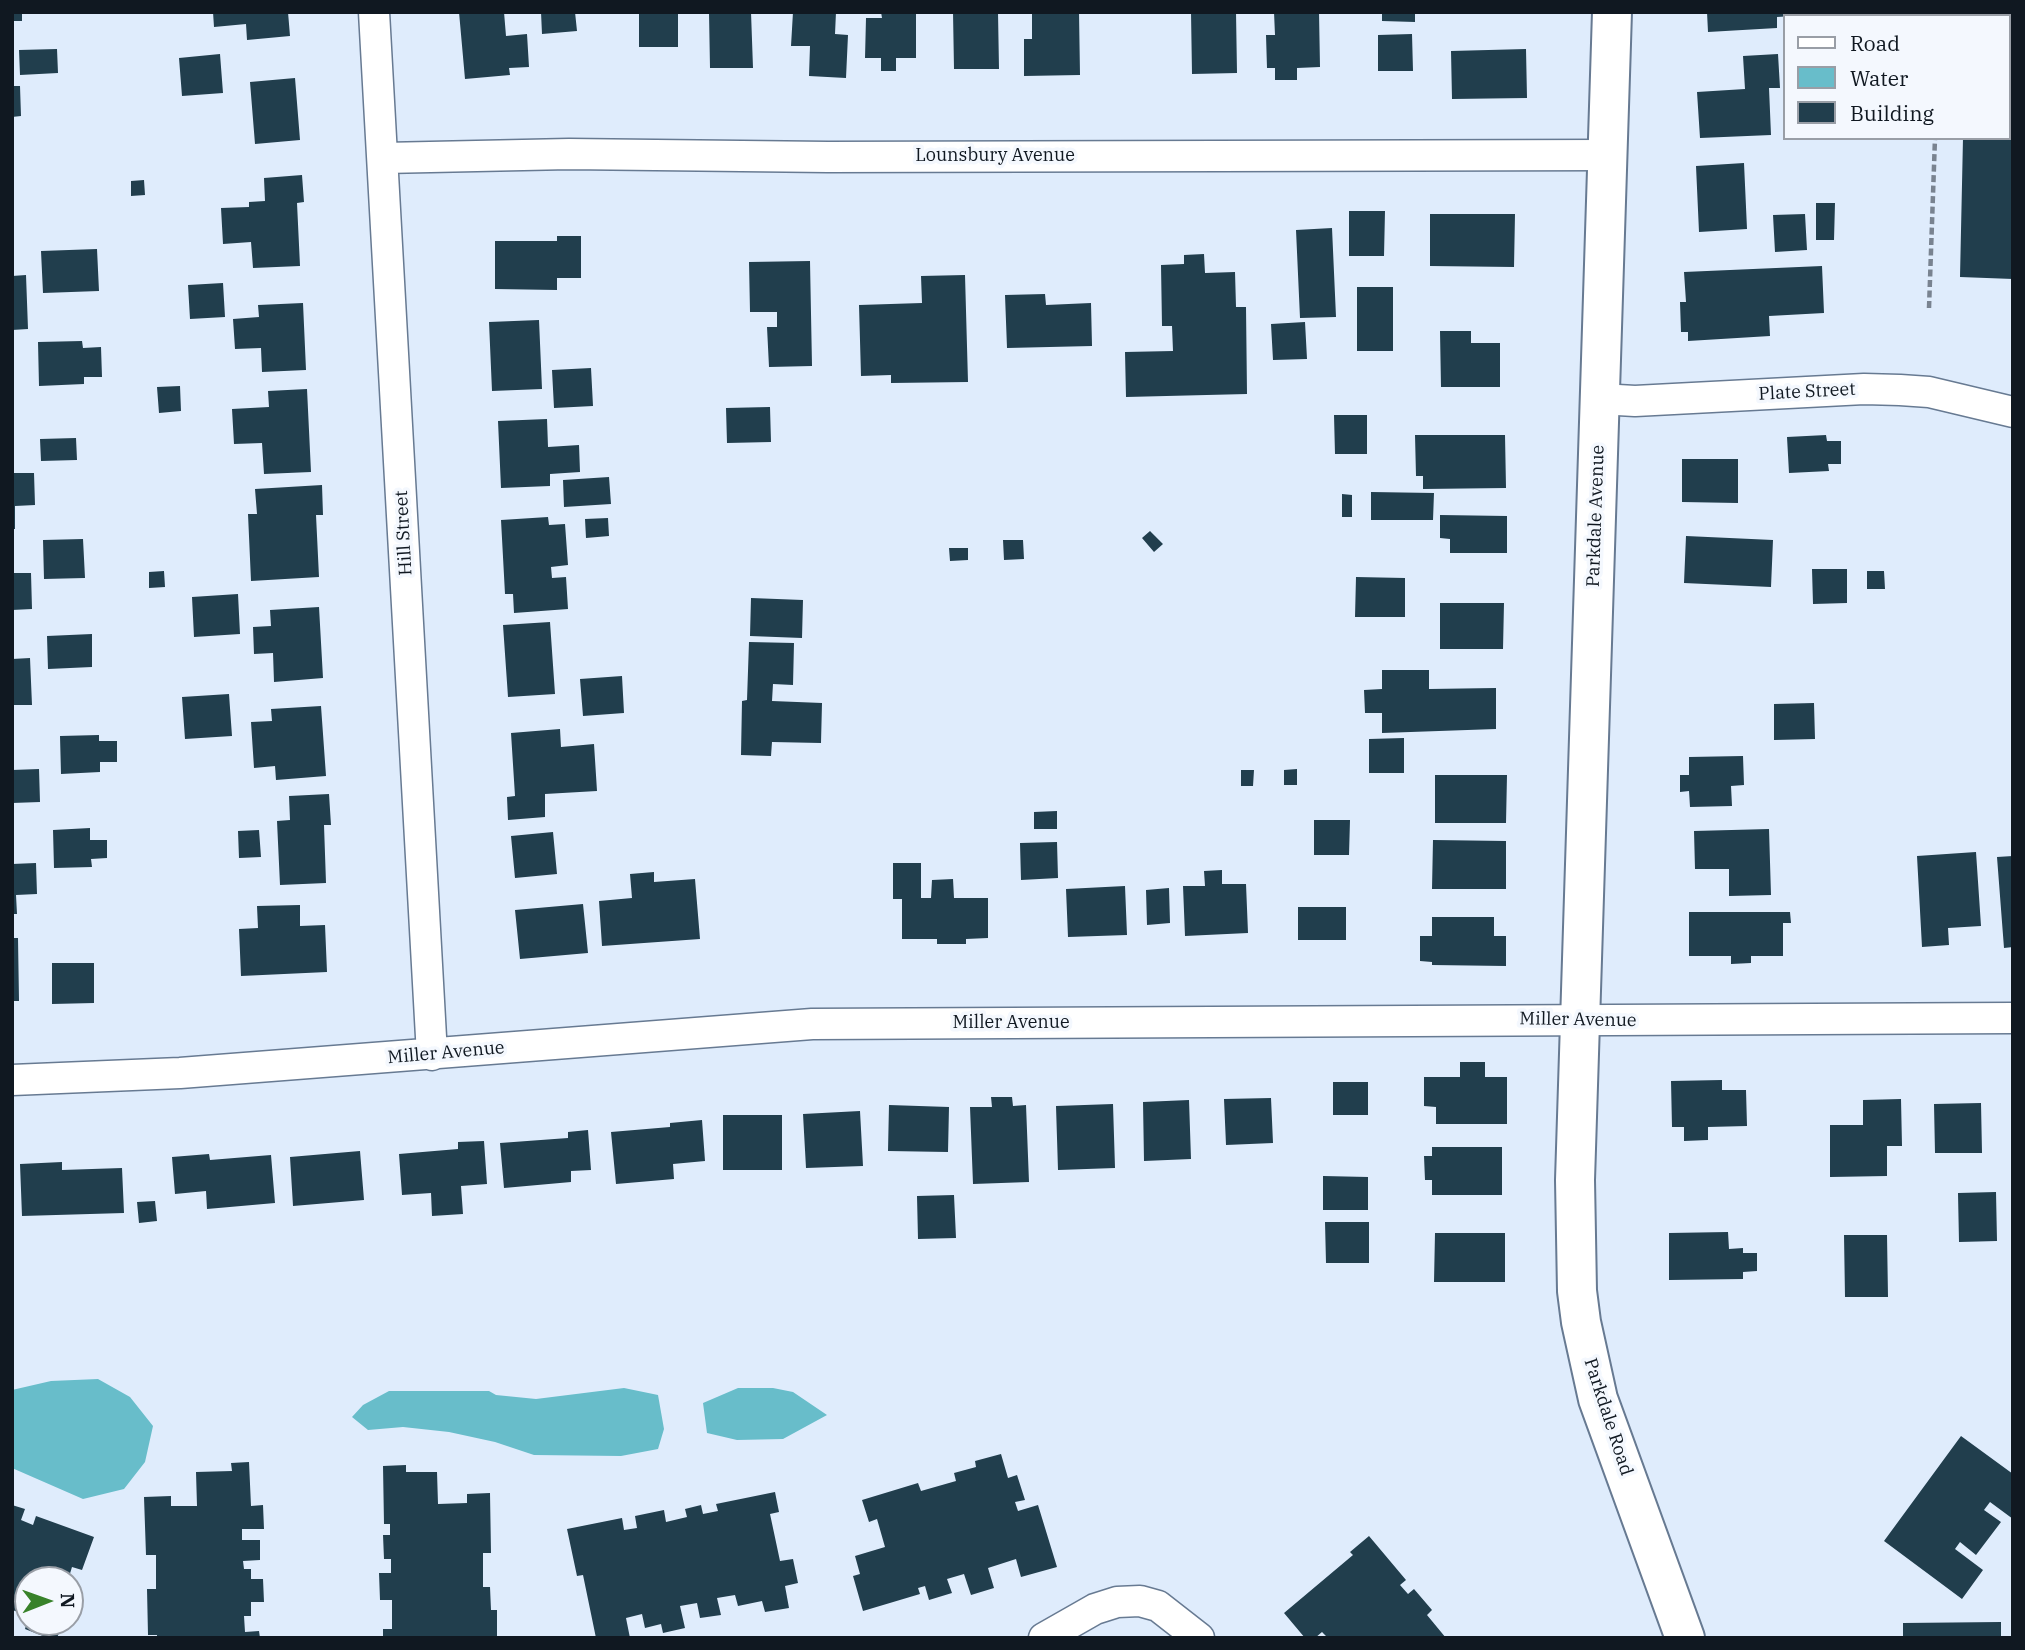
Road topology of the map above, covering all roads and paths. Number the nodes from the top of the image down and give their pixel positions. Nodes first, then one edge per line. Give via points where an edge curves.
1 (374, 12) edge
2 (1612, 12) edge
3 (1935, 140) edge
4 (1606, 155) junction
5 (384, 158) junction
6 (1929, 307) dead end
7 (1600, 399) junction
8 (2013, 412) edge
9 (2013, 1018) edge
10 (1581, 1019) junction
11 (432, 1055) junction
12 (12, 1080) edge
13 (1044, 1638) edge
14 (1199, 1638) edge
15 (1685, 1638) edge

1 - 5 street, Hill Street
2 - 4 main road, Parkdale Avenue
3 - 6 path
4 - 5 street, Lounsbury Avenue via 556,154
4 - 7 main road, Parkdale Avenue
5 - 11 street, Hill Street
7 - 8 street, Plate Street via 1900,390 1929,392
7 - 10 main road, Parkdale Avenue
9 - 10 street, Miller Avenue
10 - 11 street, Miller Avenue via 812,1024
10 - 15 main road, Parkdale Road via 1574,1240 1581,1322 1598,1399
11 - 12 street, Miller Avenue
13 - 14 street via 1095,1609 1140,1601 1158,1606

